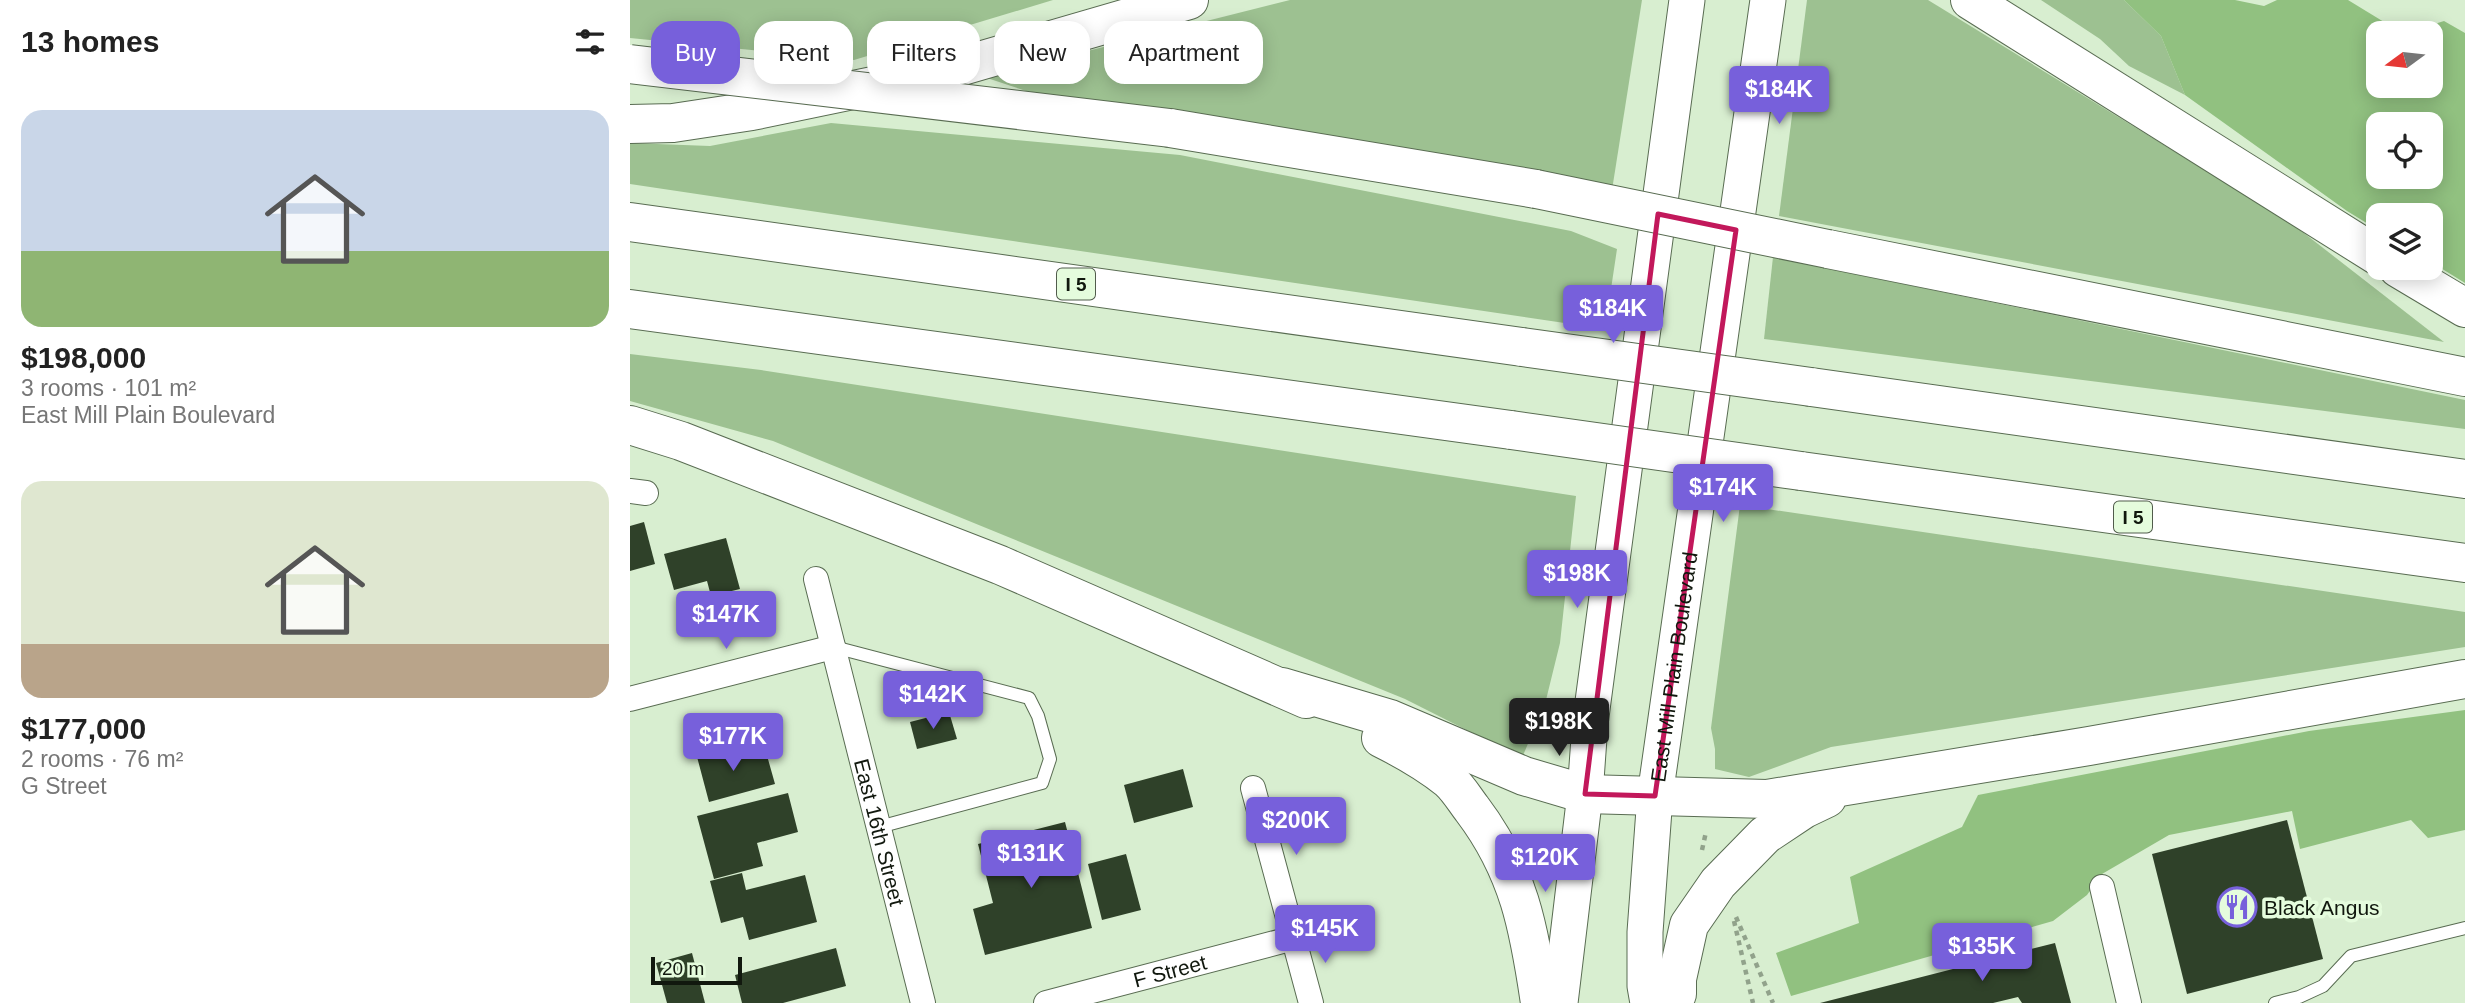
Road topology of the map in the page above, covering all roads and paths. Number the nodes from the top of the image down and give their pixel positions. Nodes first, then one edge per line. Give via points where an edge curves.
1 (1189, 0) edge
2 (1687, 0) edge
3 (1768, 0) edge
4 (1970, 0) edge
5 (630, 64) edge
6 (630, 124) edge
7 (630, 222) edge
8 (2366, 248) edge
9 (2418, 280) edge
10 (2465, 308) edge
11 (630, 309) edge
12 (2465, 377) edge
13 (630, 425) edge
14 (2465, 479) edge
15 (2465, 563) edge
16 (816, 579) dead end
17 (833, 647) junction
18 (2465, 679) edge
19 (1282, 687) junction
20 (630, 699) edge
21 (1856, 783) junction
22 (1254, 788) dead end
23 (1585, 794) junction
24 (1655, 796) junction
25 (879, 827) junction
26 (2102, 887) dead end
27 (2465, 928) edge
28 (1294, 938) junction
29 (923, 1003) edge
30 (1046, 1003) edge
31 (1311, 1003) edge
32 (1540, 1003) edge
33 (1560, 1003) edge
34 (1648, 1003) edge
35 (1673, 1003) edge
36 (1753, 1003) edge
37 (1773, 1003) edge
38 (2129, 1003) edge
39 (2276, 1003) edge

1 - 6 highway via 945,71 752,111 673,123
2 - 23 main road via 1591,710
3 - 24 main road, East Mill Plain Boulevard
4 - 8 highway
5 - 12 highway, bridge via 1170,128 1536,189
7 - 14 highway, I 5, bridge
9 - 10 highway
11 - 15 highway, I 5, bridge
13 - 19 highway via 1000,565
16 - 17 street, East 16th Street
17 - 20 street
17 - 25 street, East 16th Street
17 - 25 lane via 1029,698 1038,716 1049,760 1042,783
18 - 21 highway
19 - 23 highway via 1390,719 1524,776
19 - 32 highway via 1411,753 1451,782 1503,855 1516,884
21 - 24 highway via 1767,799
21 - 35 highway via 1765,835 1718,883 1689,925
22 - 28 street
23 - 24 highway
23 - 33 main road
24 - 34 main road, East Mill Plain Boulevard via 1645,932
25 - 29 street, East 16th Street
26 - 38 street
27 - 39 lane via 2351,956 2323,986
28 - 30 street, F Street
28 - 31 street
36 - 37 path via 1732,910

